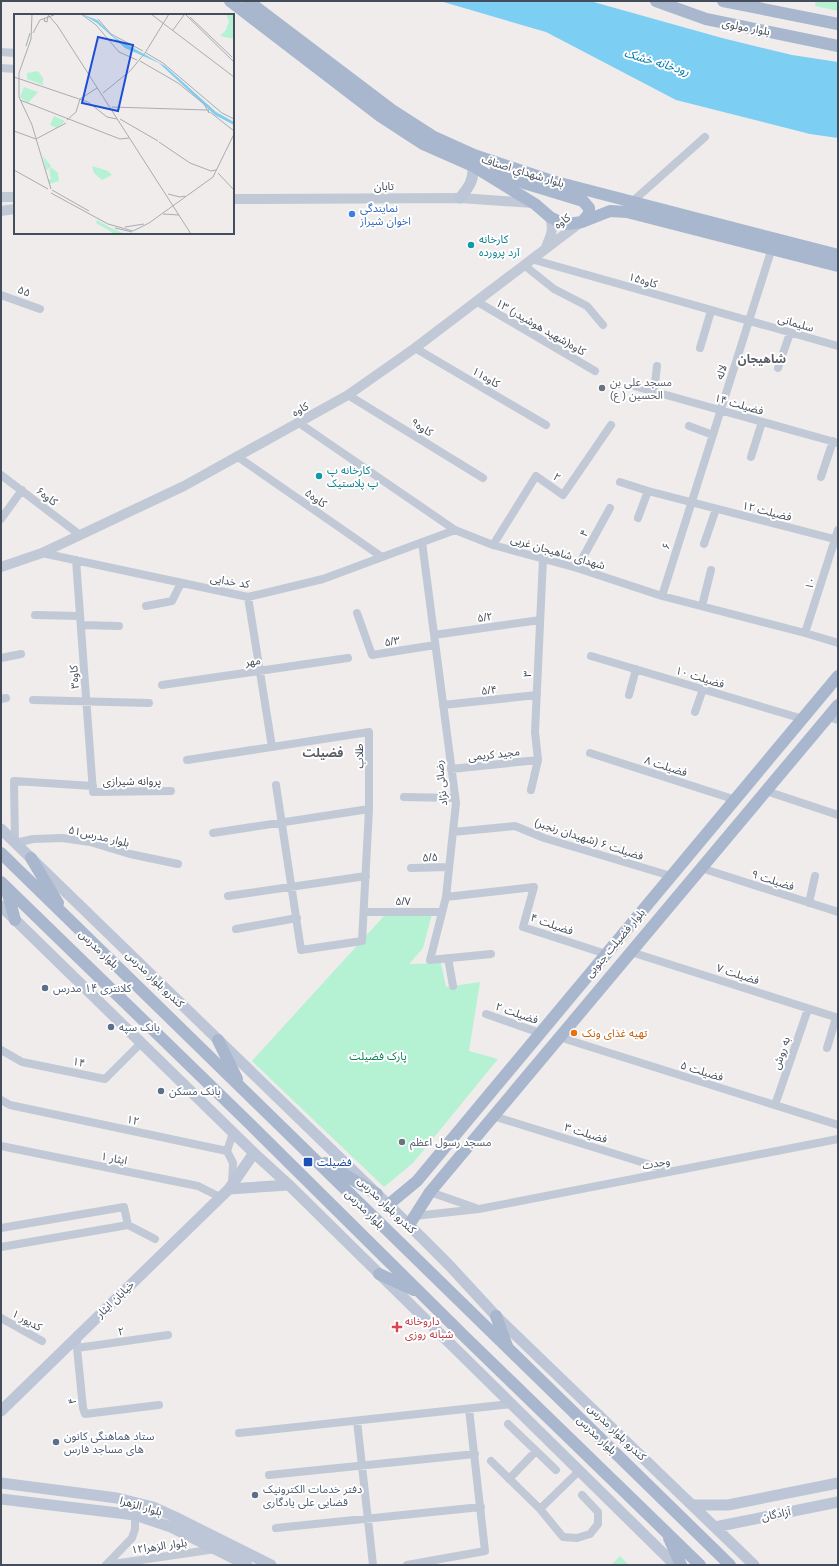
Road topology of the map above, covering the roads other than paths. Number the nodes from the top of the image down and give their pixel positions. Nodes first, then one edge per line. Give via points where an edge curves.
1 (230, 1) edge
2 (248, 1) edge
3 (656, 1) edge
4 (723, 1) edge
5 (838, 24) edge
6 (838, 46) edge
7 (1, 52) edge
8 (14, 53) edge
9 (1, 68) edge
10 (14, 69) edge
11 (705, 137) dead end
12 (473, 160) junction
13 (1, 197) edge
14 (14, 197) edge
15 (460, 198) junction
16 (234, 199) edge
17 (535, 204) junction
18 (630, 207) junction
19 (14, 209) edge
20 (1, 211) edge
21 (550, 218) junction
22 (582, 222) junction
23 (792, 243) junction
24 (546, 248) junction
25 (772, 248) junction
26 (838, 250) edge
27 (838, 256) edge
28 (528, 262) junction
29 (838, 266) edge
30 (1, 295) edge
31 (476, 301) junction
32 (40, 309) dead end
33 (711, 310) junction
34 (749, 321) junction
35 (603, 325) dead end
36 (790, 333) junction
37 (838, 346) edge
38 (415, 348) junction
39 (700, 348) dead end
40 (657, 366) dead end
41 (778, 368) dead end
42 (595, 371) dead end
43 (634, 386) dead end
44 (654, 392) junction
45 (348, 395) junction
46 (721, 410) junction
47 (762, 422) junction
48 (299, 423) junction
49 (546, 425) dead end
50 (611, 425) dead end
51 (689, 426) dead end
52 (713, 435) junction
53 (835, 442) edge
54 (238, 457) junction
55 (751, 457) dead end
56 (1, 475) edge
57 (821, 477) dead end
58 (483, 478) dead end
59 (620, 482) dead end
60 (22, 490) junction
61 (648, 491) junction
62 (691, 502) junction
63 (610, 508) dead end
64 (716, 509) junction
65 (638, 518) dead end
66 (1, 519) edge
67 (455, 530) junction
68 (838, 530) edge
69 (80, 535) junction
70 (836, 540) edge
71 (422, 542) junction
72 (704, 544) dead end
73 (493, 545) junction
74 (42, 553) junction
75 (382, 557) junction
76 (543, 559) junction
77 (76, 560) junction
78 (1, 567) edge
79 (577, 568) junction
80 (711, 570) dead end
81 (181, 583) junction
82 (662, 596) junction
83 (248, 597) junction
84 (146, 606) dead end
85 (702, 606) junction
86 (357, 613) dead end
87 (35, 615) dead end
88 (540, 620) junction
89 (81, 621) junction
90 (119, 626) dead end
91 (805, 633) junction
92 (434, 635) junction
93 (838, 643) edge
94 (435, 645) junction
95 (21, 654) dead end
96 (592, 656) dead end
97 (1, 658) edge
98 (348, 658) dead end
99 (636, 669) junction
100 (260, 671) junction
101 (838, 676) edge
102 (162, 685) dead end
103 (703, 689) junction
104 (537, 695) junction
105 (629, 696) dead end
106 (33, 700) dead end
107 (87, 702) junction
108 (149, 703) dead end
109 (443, 705) junction
110 (838, 705) edge
111 (695, 712) dead end
112 (803, 719) junction
113 (833, 719) edge
114 (272, 747) junction
115 (590, 753) dead end
116 (187, 760) dead end
117 (538, 760) junction
118 (451, 769) junction
119 (276, 785) dead end
120 (93, 788) junction
121 (532, 790) dead end
122 (766, 791) junction
123 (171, 792) dead end
124 (404, 797) dead end
125 (455, 798) junction
126 (736, 800) junction
127 (369, 809) junction
128 (838, 815) edge
129 (282, 822) junction
130 (1, 829) edge
131 (453, 832) junction
132 (213, 833) dead end
133 (15, 843) junction
134 (1, 853) edge
135 (31, 858) junction
136 (178, 864) dead end
137 (449, 867) junction
138 (411, 868) dead end
139 (701, 868) junction
140 (366, 876) junction
141 (671, 876) junction
142 (815, 876) dead end
143 (3, 884) edge
144 (292, 887) junction
145 (228, 896) dead end
146 (446, 897) junction
147 (809, 903) junction
148 (1, 906) edge
149 (364, 912) junction
150 (442, 912) junction
151 (838, 912) edge
152 (297, 918) junction
153 (69, 919) junction
154 (15, 920) junction
155 (236, 929) dead end
156 (631, 952) junction
157 (491, 954) dead end
158 (606, 954) junction
159 (448, 958) junction
160 (453, 986) dead end
161 (808, 1008) junction
162 (486, 1014) dead end
163 (837, 1018) edge
164 (540, 1033) junction
165 (559, 1037) junction
166 (218, 1040) junction
167 (141, 1043) junction
168 (827, 1048) dead end
169 (1, 1050) edge
170 (505, 1074) junction
171 (518, 1086) junction
172 (241, 1087) junction
173 (1, 1100) edge
174 (775, 1105) junction
175 (493, 1116) junction
176 (838, 1126) edge
177 (233, 1133) junction
178 (838, 1139) edge
179 (1, 1146) edge
180 (227, 1151) junction
181 (306, 1151) junction
182 (254, 1153) junction
183 (672, 1171) junction
184 (417, 1181) junction
185 (288, 1185) junction
186 (230, 1187) junction
187 (430, 1192) junction
188 (377, 1194) junction
189 (220, 1197) junction
190 (388, 1205) junction
191 (479, 1209) junction
192 (412, 1221) junction
193 (128, 1225) junction
194 (1, 1228) edge
195 (155, 1239) dead end
196 (1, 1247) edge
197 (379, 1274) junction
198 (422, 1294) junction
199 (496, 1316) junction
200 (3, 1321) edge
201 (77, 1335) junction
202 (168, 1335) dead end
203 (42, 1341) dead end
204 (77, 1348) junction
205 (509, 1349) junction
206 (511, 1404) junction
207 (160, 1405) dead end
208 (469, 1409) junction
209 (1, 1411) edge
210 (357, 1421) junction
211 (508, 1424) dead end
212 (239, 1433) dead end
213 (608, 1446) junction
214 (536, 1451) junction
215 (475, 1454) junction
216 (491, 1461) dead end
217 (592, 1461) junction
218 (362, 1465) junction
219 (556, 1470) dead end
220 (579, 1471) junction
221 (268, 1475) dead end
222 (509, 1479) junction
223 (1, 1483) edge
224 (838, 1483) edge
225 (582, 1495) dead end
226 (1, 1499) edge
227 (838, 1502) edge
228 (693, 1505) junction
229 (728, 1505) junction
230 (481, 1507) junction
231 (540, 1509) junction
232 (135, 1515) junction
233 (368, 1518) junction
234 (733, 1522) junction
235 (715, 1527) junction
236 (276, 1528) dead end
237 (666, 1532) junction
238 (216, 1549) junction
239 (106, 1565) edge
240 (247, 1565) edge
241 (270, 1565) edge
242 (372, 1565) edge
243 (406, 1565) edge
244 (675, 1565) edge
245 (681, 1565) edge
246 (700, 1565) edge
247 (730, 1565) edge
248 (754, 1565) edge

1 - 12 main road, بلوار شهداي اصناف via 380,116 424,144
2 - 12 main road, بلوار شهداي اصناف via 392,110
3 - 6 main road, بلوار مولوی via 706,19
4 - 5 main road, بلوار مولوی
7 - 8 street
9 - 10 street
11 - 18 street
12 - 15 main road via 471,182
12 - 17 main road, بلوار شهداي اصناف
12 - 18 main road, بلوار شهداي اصناف via 552,181
12 - 22 main road via 524,183 583,201 589,208 589,214
13 - 14 street
15 - 16 street, تابان
15 - 17 street, تابان
17 - 21 main road, بلوار شهداي اصناف
18 - 22 main road via 610,211
18 - 23 main road, بلوار شهداي اصناف
18 - 25 main road, بلوار شهداي اصناف
19 - 20 street
21 - 22 main road via 568,224
21 - 24 street via 553,227
22 - 24 street, کاوه
23 - 26 main road
23 - 27 main road, بلوار شهداي اصناف
24 - 28 street, کاوه
25 - 29 main road, بلوار شهداي اصناف
25 - 34 street, لاله
28 - 31 street, کاوه
28 - 33 street, کاوه۱۵
28 - 35 street via 554,289 587,306
30 - 32 street, ۵۵
31 - 38 street, کاوه
31 - 42 street, ۱۳ کاوه(شهید هوشیدر)
33 - 34 street, کاوه۱۵
33 - 39 street
34 - 36 street, سلیمانی
34 - 46 street, لاله
36 - 37 street, سلیمانی
36 - 41 street
38 - 45 street, کاوه
38 - 49 street, کاوه۱۱
40 - 44 street
43 - 44 street, فضیلت ۱۴
44 - 46 street, فضیلت ۱۴
45 - 48 street, کاوه
45 - 58 street, کاوه۹
46 - 47 street, فضیلت ۱۴
46 - 52 street, لاله
47 - 53 street, فضیلت ۱۴
47 - 55 street
48 - 54 street, کاوه
48 - 67 street, شهدای شاهیجان غربی
50 - 73 street, ۲ via 563,495 536,476
51 - 52 street
52 - 62 street, لاله
53 - 57 street
54 - 69 street, کاوه via 184,486
54 - 75 street, کاوه۵
56 - 60 street, کاوه۶
59 - 61 street, فضیلت ۱۲
60 - 66 street
60 - 69 street, کاوه۶
61 - 62 street, فضیلت ۱۲
61 - 65 street
62 - 64 street, فضیلت ۱۲
62 - 82 street, ۶
63 - 79 street, ۴
64 - 70 street, فضیلت ۱۲
64 - 72 street
67 - 71 street, کد خدایی
67 - 73 street, شهدای شاهیجان غربی
68 - 70 street, ۱۰
69 - 74 street, کاوه
70 - 91 street, ۱۰
71 - 75 street, کد خدایی
71 - 92 street, رضائی نژاد
73 - 76 street, شهدای شاهیجان غربی
74 - 77 street, کد خدایی
74 - 78 street, کاوه
75 - 83 street, کد خدایی via 323,579
76 - 79 street, شهدای شاهیجان غربی
76 - 88 street, ۳
77 - 81 street, کد خدایی
77 - 89 street, کاوه۳
79 - 82 street, شهدای شاهیجان غربی
80 - 85 street
81 - 83 street, کد خدایی
81 - 84 street via 172,601
82 - 85 street, شهدای شاهیجان غربی
83 - 100 street
85 - 91 street, شهدای شاهیجان غربی
86 - 94 street, ۵/۳ via 372,655
87 - 89 street
88 - 92 street, ۵/۲
88 - 104 street, ۳
89 - 90 street
89 - 107 street, کاوه۳
91 - 93 street, شهدای شاهیجان غربی
92 - 94 street, رضائی نژاد
94 - 109 street, رضائی نژاد
95 - 97 street
96 - 99 street, فضیلت ۱۰
98 - 100 street, مهر
99 - 103 street, فضیلت ۱۰
99 - 105 street
100 - 102 street, مهر
100 - 114 street
101 - 112 main road, بلوار فضیلت جنوبی
103 - 111 street
103 - 112 street, فضیلت ۱۰
104 - 109 street, ۵/۴
104 - 117 street, ۳ via 535,732
106 - 107 street
107 - 108 street
107 - 120 street, کاوه۳
109 - 118 street, رضائی نژاد
110 - 113 main road, بلوار فضیلت جنوبی
112 - 126 main road, بلوار فضیلت جنوبی
113 - 122 main road, بلوار فضیلت جنوبی
114 - 116 street, طلاب
114 - 127 street, طلاب via 369,732
115 - 126 street, فضیلت ۸
117 - 118 street, مجید کریمی
117 - 121 street, ۳
118 - 125 street, رضائی نژاد
119 - 129 street
120 - 123 street, پروانه شیرازی
120 - 133 street, پروانه شیرازی via 14,781
122 - 128 street
122 - 139 main road, بلوار فضیلت جنوبی
124 - 125 street
125 - 131 street, رضائی نژاد
126 - 141 main road, بلوار فضیلت جنوبی
127 - 129 street
127 - 140 street, طلاب
129 - 132 street
129 - 144 street
130 - 133 main road, کندرو بلوار مدرس
131 - 137 street, رضائی نژاد
131 - 141 street, فضیلت ۶ (شهیدان رنجبر) via 515,826 544,838
133 - 135 main road, کندرو بلوار مدرس
133 - 136 street, بلوار مدرس۵۱ via 33,839 62,838 90,842
134 - 153 main road, بلوار مدرس
135 - 153 main road
135 - 166 main road, کندرو بلوار مدرس
137 - 138 street, ۵/۵
137 - 146 street, رضائی نژاد
139 - 147 street, فضیلت ۹
139 - 156 main road, بلوار فضیلت جنوبی
140 - 144 street
140 - 149 street, طلاب
141 - 158 main road, بلوار فضیلت جنوبی
142 - 147 street
143 - 154 main road
143 - 198 main road, بلوار مدرس
144 - 145 street
144 - 152 street
146 - 150 street, رضائی نژاد
146 - 158 street, فضیلت ۴ via 534,887 522,927
147 - 151 street, فضیلت ۹
148 - 154 main road
149 - 150 street, ۵/۷
149 - 152 street, طلاب via 362,941 301,950
150 - 159 street, رضائی نژاد via 430,960
152 - 155 street
153 - 172 main road, بلوار مدرس
154 - 167 main road
156 - 161 street, فضیلت ۷
156 - 165 main road, بلوار فضیلت جنوبی
157 - 159 street, رضائی نژاد
158 - 164 main road, بلوار فضیلت جنوبی
159 - 160 street
161 - 163 street, فضیلت ۷
161 - 174 street, به روش
162 - 164 street, فضیلت ۲
163 - 168 street
164 - 170 main road, بلوار فضیلت جنوبی
165 - 171 main road, بلوار فضیلت جنوبی
165 - 174 street, فضیلت ۵
166 - 172 main road
166 - 188 main road, کندرو بلوار مدرس
167 - 169 street, ۱۴ via 105,1079 22,1062
167 - 177 main road
170 - 171 main road
170 - 184 main road, بلوار فضیلت جنوبی
171 - 175 main road, بلوار فضیلت جنوبی
172 - 181 main road, بلوار مدرس
173 - 180 street, ۱۲ via 10,1105
174 - 176 street, فضیلت ۵
175 - 183 street, فضیلت ۳
175 - 187 main road, بلوار فضیلت جنوبی
177 - 180 street
177 - 182 main road
178 - 183 street, وحدت
179 - 189 street, ایثار ۱ via 198,1186
180 - 186 street via 233,1162
181 - 188 main road
181 - 205 main road, بلوار مدرس
182 - 185 main road
182 - 186 main road, خیابان ایثار
183 - 191 street, وحدت
184 - 187 main road via 417,1193 422,1195
184 - 190 main road, بلوار فضیلت جنوبی
185 - 186 main road
185 - 197 main road
186 - 189 main road, خیابان ایثار
187 - 191 street
187 - 192 main road, بلوار فضیلت جنوبی
188 - 190 main road, کندرو بلوار مدرس
189 - 201 main road, خیابان ایثار
190 - 192 main road, کندرو بلوار مدرس
191 - 192 street, وحدت
192 - 199 main road, کندرو بلوار مدرس
193 - 194 street via 124,1207
193 - 195 street
193 - 196 street
197 - 198 main road
197 - 206 main road
198 - 217 main road, بلوار مدرس
199 - 205 main road
199 - 228 main road, کندرو بلوار مدرس
200 - 203 street, کدیور ۱
201 - 204 street, ۴
201 - 209 main road, خیابان ایثار
202 - 204 street, ۲
204 - 207 street, ۴ via 85,1414
205 - 213 main road, بلوار مدرس
206 - 208 street
206 - 220 main road
208 - 210 street
208 - 215 street
210 - 212 street
210 - 218 street
211 - 214 street
213 - 217 main road
213 - 247 main road, بلوار مدرس
214 - 219 street
214 - 222 street
215 - 218 street
215 - 230 street
216 - 222 street
217 - 237 main road, بلوار مدرس
218 - 221 street
218 - 233 street
220 - 231 street
220 - 244 main road
222 - 231 street
223 - 241 main road, بلوار الزهرا via 116,1498 153,1507
224 - 229 main road, آزادگان
225 - 231 street via 598,1512 598,1524 590,1534 578,1538 563,1537
226 - 232 main road, بلوار الزهرا
227 - 234 main road, آزادگان
228 - 229 main road, آزادگان
228 - 235 main road, کندرو بلوار مدرس
229 - 234 main road via 728,1514
230 - 233 street
230 - 243 street via 485,1550
232 - 238 main road, بلوار الزهرا via 171,1526
232 - 239 street via 132,1538
233 - 236 street
233 - 242 street
234 - 235 main road, آزادگان
235 - 248 main road, کندرو بلوار مدرس
237 - 245 main road
237 - 246 main road, بلوار مدرس
238 - 239 street, بلوار الزهرا۱۲
238 - 240 main road, بلوار الزهرا

